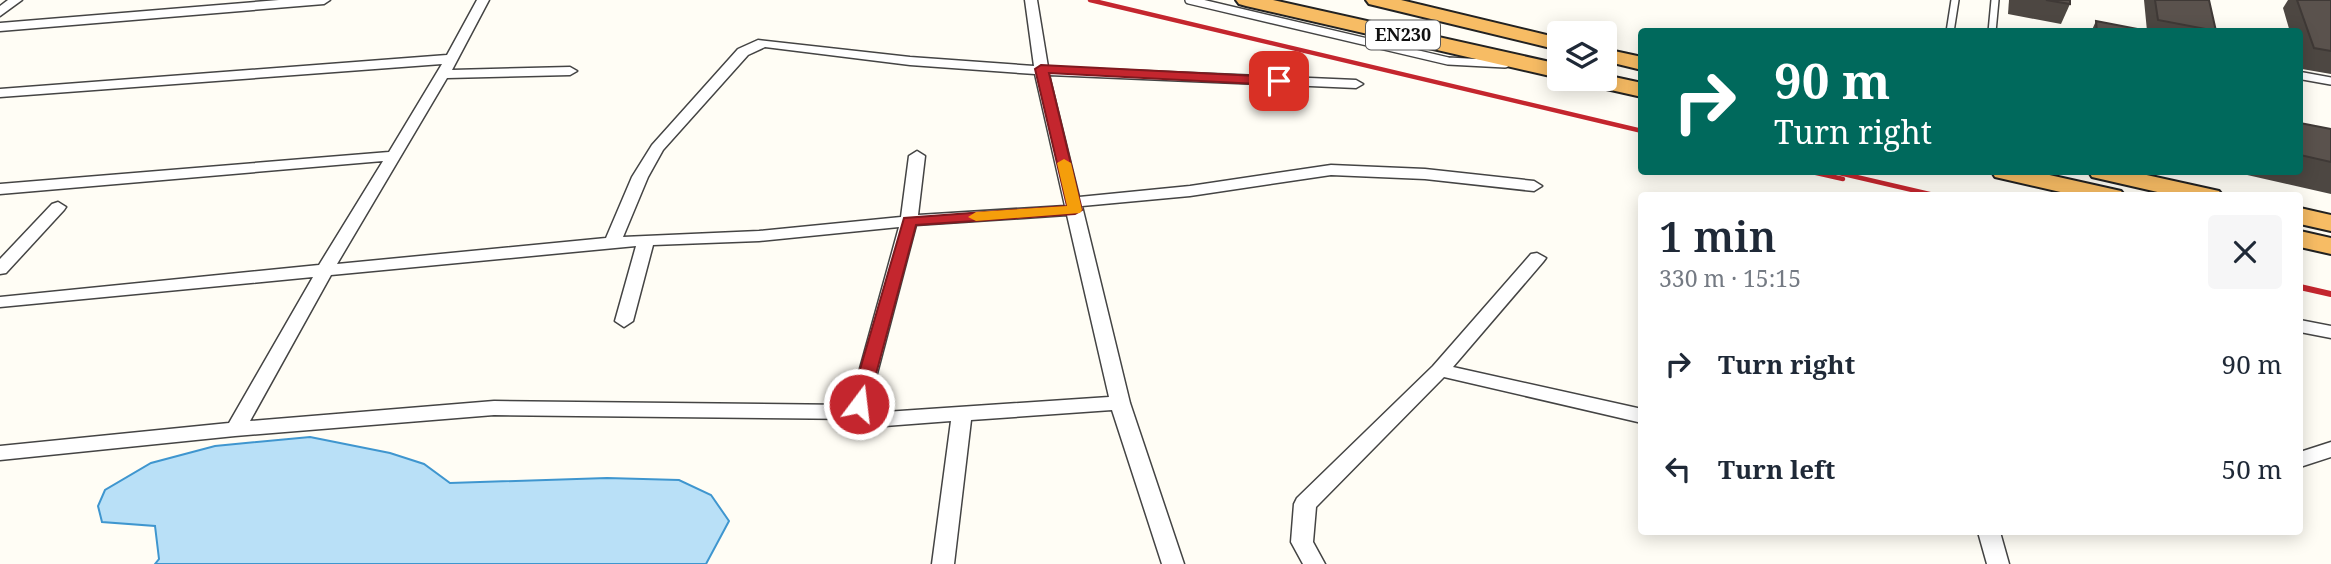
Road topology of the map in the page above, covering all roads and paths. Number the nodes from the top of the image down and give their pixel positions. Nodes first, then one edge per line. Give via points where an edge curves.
1 (16, 0) edge
2 (324, 0) edge
3 (483, 0) edge
4 (1031, 0) edge
5 (1189, 0) edge
6 (1246, 0) edge
7 (1376, 0) edge
8 (1955, 0) edge
9 (1994, 0) edge
10 (0, 12) edge
11 (0, 27) edge
12 (1951, 28) edge
13 (1992, 28) edge
14 (1547, 41) edge
15 (1617, 58) edge
16 (1638, 63) edge
17 (1534, 65) junction
18 (447, 66) junction
19 (1547, 68) edge
20 (1041, 69) junction
21 (570, 71) dead end
22 (2303, 76) edge
23 (2331, 81) edge
24 (1356, 84) dead end
25 (1617, 84) edge
26 (1638, 89) edge
27 (0, 93) edge
28 (393, 156) junction
29 (917, 156) dead end
30 (2018, 175) edge
31 (2115, 175) edge
32 (1534, 186) dead end
33 (0, 189) edge
34 (2094, 192) edge
35 (2192, 192) edge
36 (1074, 206) junction
37 (58, 207) dead end
38 (2303, 217) edge
39 (909, 221) junction
40 (2331, 223) edge
41 (2303, 240) edge
42 (646, 241) junction
43 (612, 242) junction
44 (2331, 246) edge
45 (1537, 258) dead end
46 (0, 269) edge
47 (325, 270) junction
48 (0, 302) edge
49 (624, 321) dead end
50 (2303, 327) edge
51 (2331, 332) edge
52 (1440, 370) junction
53 (1120, 402) junction
54 (862, 412) junction
55 (962, 414) junction
56 (1638, 415) edge
57 (235, 429) junction
58 (2331, 449) edge
59 (0, 453) edge
60 (2303, 459) edge
61 (1990, 535) edge
62 (943, 564) edge
63 (1172, 564) edge
64 (1314, 564) edge
65 (1998, 564) edge

1 - 10 street
2 - 11 street
3 - 18 street
4 - 20 street
5 - 17 lane via 1448,61
6 - 17 highway, EN230
7 - 14 highway, EN230
8 - 12 lane
9 - 13 lane
15 - 16 highway
17 - 19 highway, EN230
18 - 21 street
18 - 27 street
18 - 28 street
20 - 24 street
20 - 36 street
20 - 43 street via 755,44 657,148
22 - 23 lane
25 - 26 highway
28 - 33 street
28 - 47 street
29 - 39 street
30 - 34 highway
31 - 35 highway
32 - 36 street via 1331,170
36 - 39 street
36 - 53 street
37 - 46 street
38 - 40 highway
39 - 42 street via 759,236
39 - 54 street via 859,404
41 - 44 highway
42 - 43 street
42 - 49 street
43 - 47 street
45 - 52 street
47 - 48 street
47 - 57 street
50 - 51 street
52 - 56 street
52 - 64 street via 1305,503 1302,542
53 - 55 street
53 - 63 street
54 - 55 street via 885,419
54 - 57 street via 494,408
55 - 62 street
57 - 59 street
58 - 60 street
61 - 65 street

